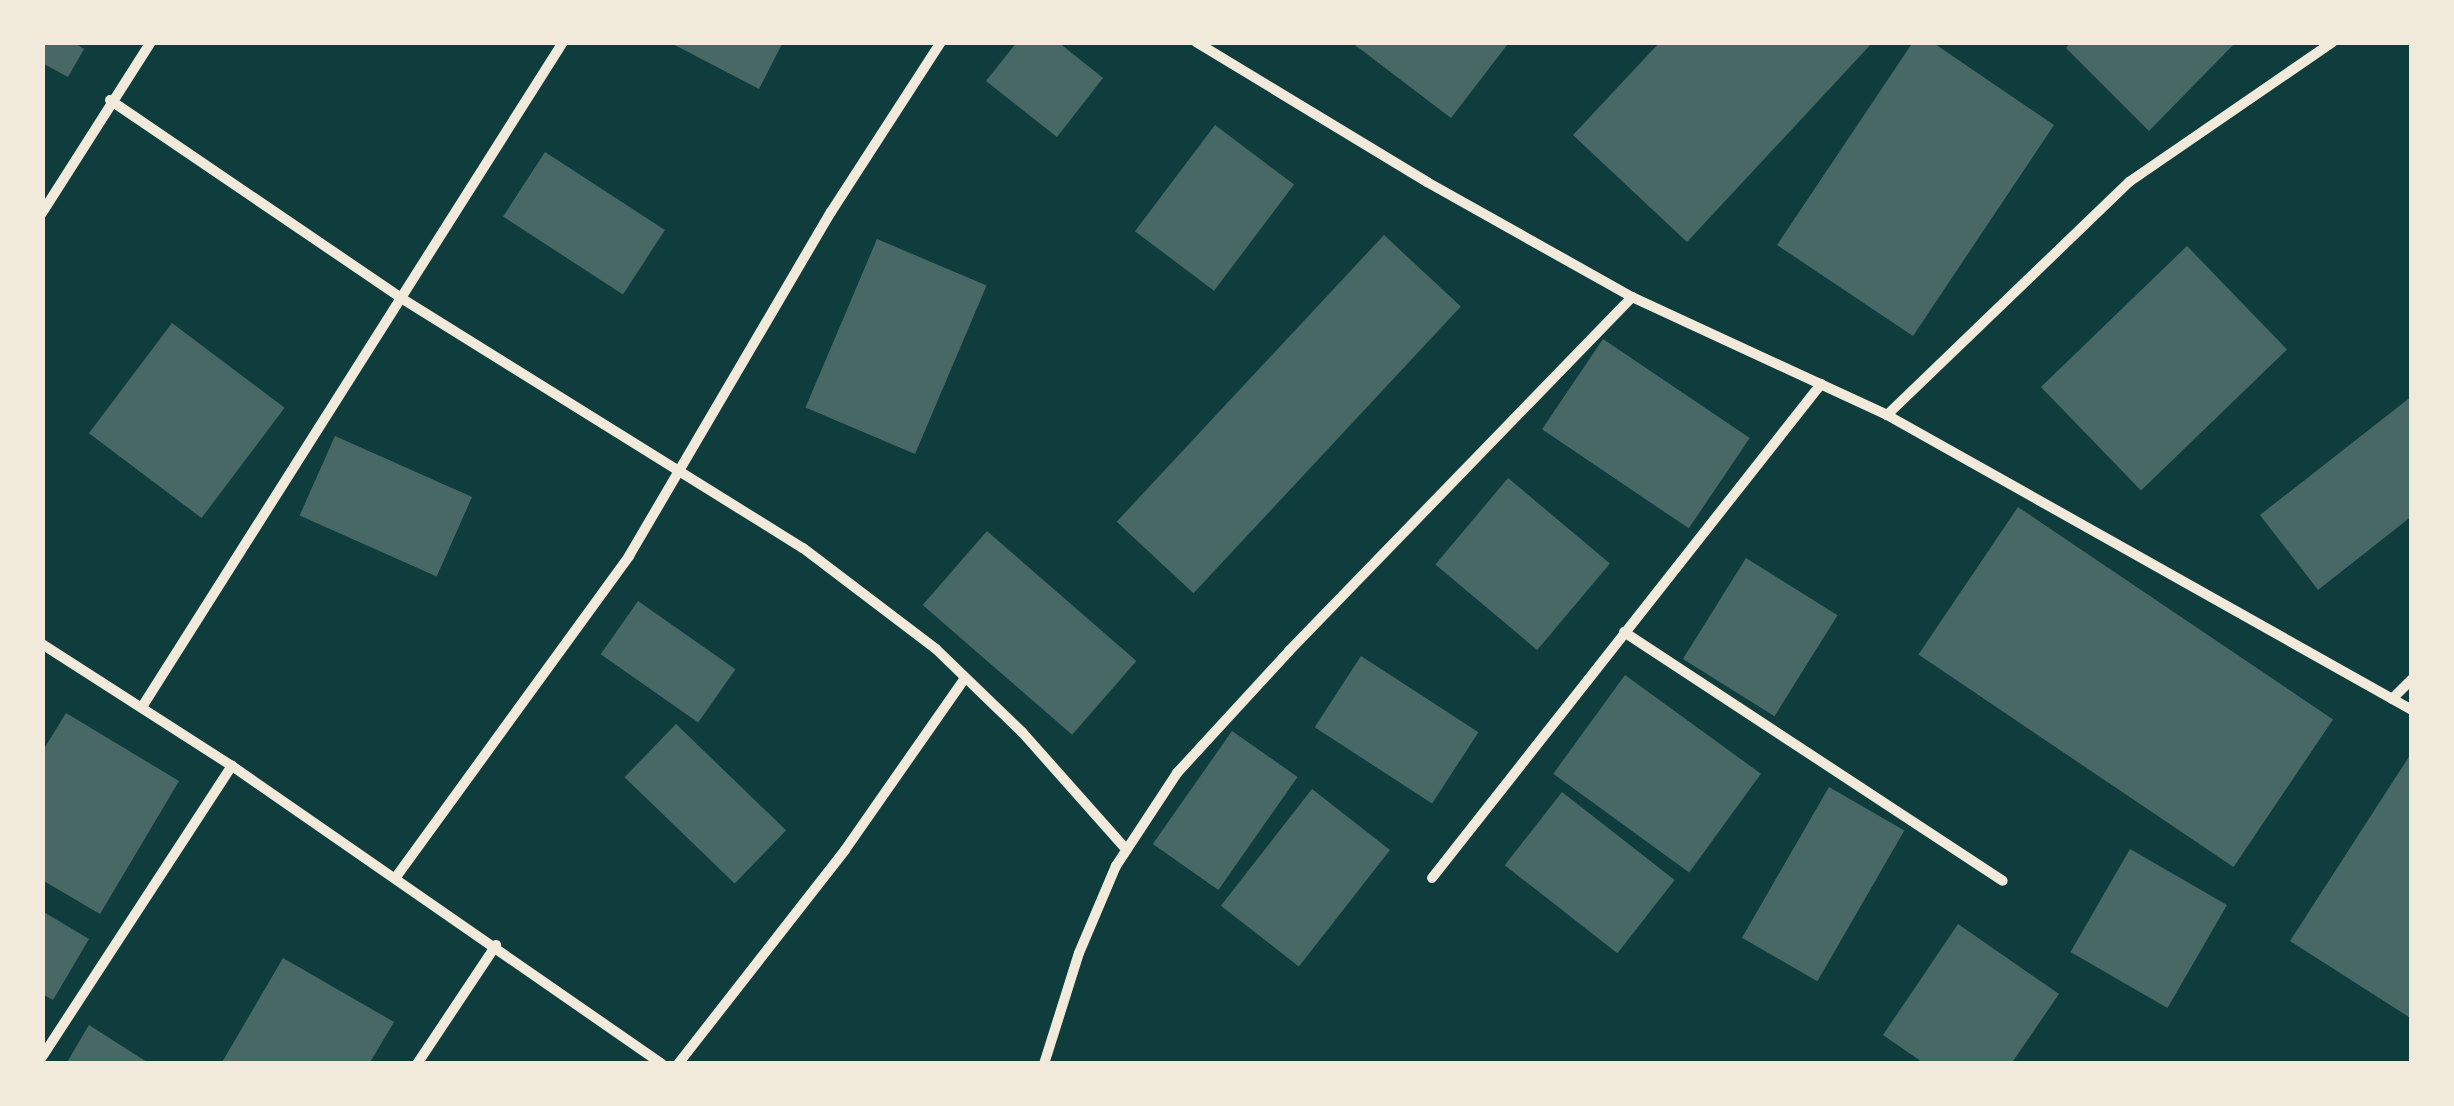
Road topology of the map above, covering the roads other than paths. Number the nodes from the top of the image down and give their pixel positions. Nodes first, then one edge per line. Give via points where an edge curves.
1 (151, 42) edge
2 (563, 42) edge
3 (941, 42) edge
4 (1196, 42) edge
5 (2332, 42) edge
6 (110, 100) junction
7 (42, 213) edge
8 (1632, 297) junction
9 (401, 298) junction
10 (1820, 384) junction
11 (1887, 415) junction
12 (682, 470) junction
13 (1624, 632) junction
14 (42, 644) edge
15 (965, 678) junction
16 (2412, 679) edge
17 (2392, 699) junction
18 (142, 708) junction
19 (2412, 710) edge
20 (232, 766) junction
21 (1126, 849) junction
22 (396, 877) junction
23 (1432, 878) dead end
24 (2003, 881) dead end
25 (496, 946) junction
26 (42, 1057) edge
27 (416, 1064) edge
28 (662, 1064) edge
29 (678, 1064) edge
30 (1044, 1064) edge

1 - 6 street
2 - 9 street
3 - 12 street via 831,212
4 - 8 street
5 - 11 street via 2129,182
6 - 7 street
6 - 9 street
8 - 10 street
8 - 21 street via 1276,664 1177,774
9 - 12 street
9 - 18 street
10 - 11 street
10 - 13 street
11 - 17 street
12 - 15 street via 803,548
12 - 22 street via 558,660
13 - 23 street
13 - 24 street
14 - 18 street
15 - 21 street
15 - 29 street via 845,850
16 - 17 street
17 - 19 street
18 - 20 street
20 - 22 street
20 - 26 street
21 - 30 street via 1079,954
22 - 25 street
25 - 27 street
25 - 28 street

